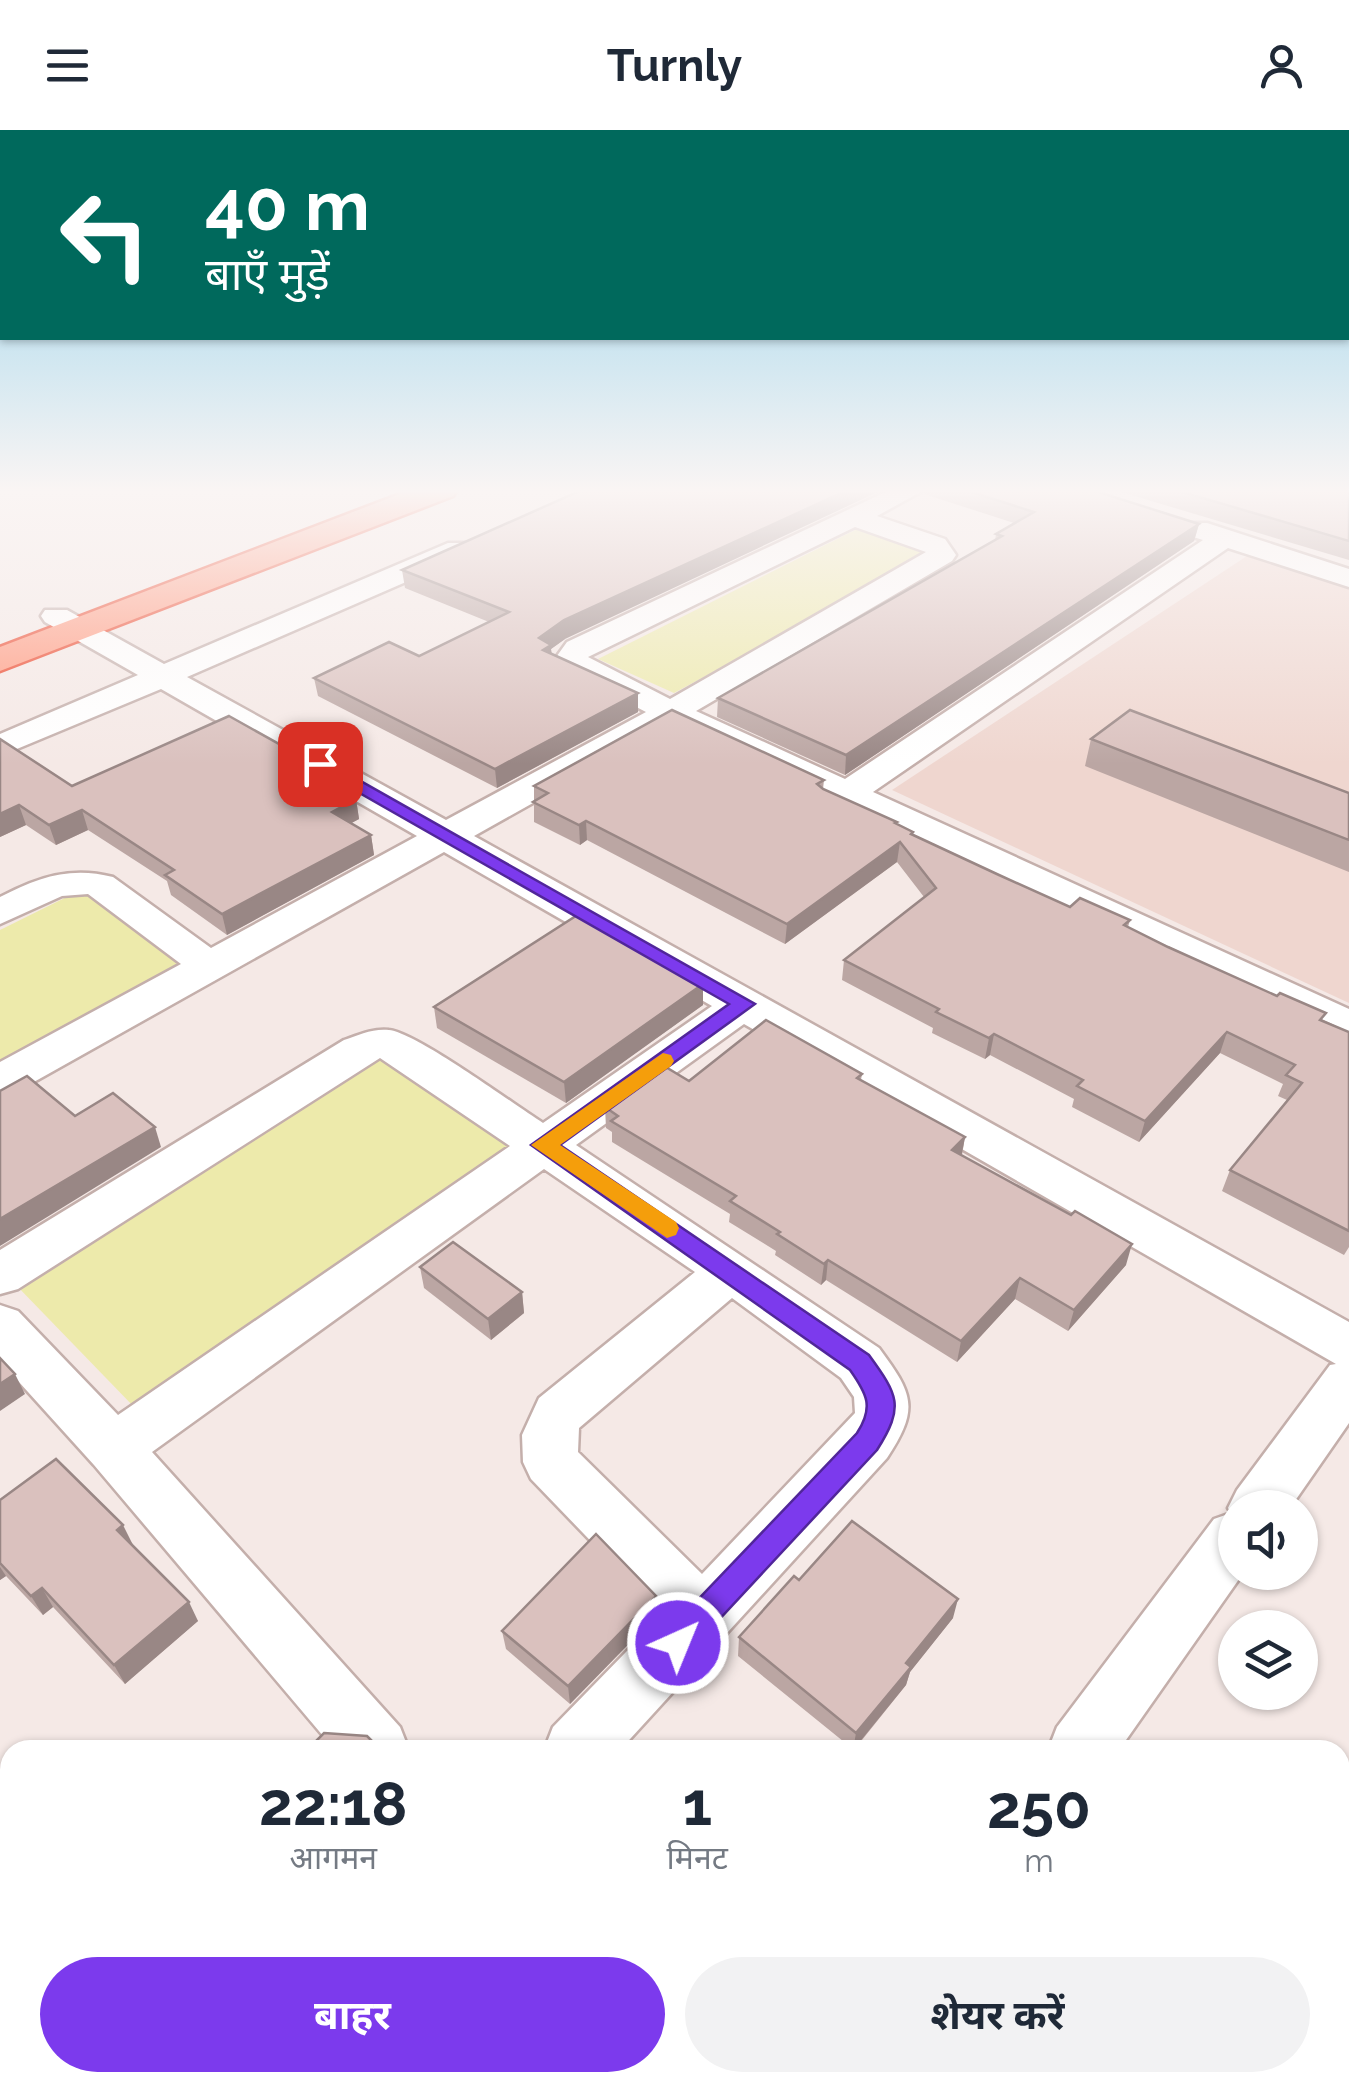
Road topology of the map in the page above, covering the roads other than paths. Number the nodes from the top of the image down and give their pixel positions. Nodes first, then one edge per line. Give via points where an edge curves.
1 (168, 581) edge
2 (185, 581) edge
3 (386, 581) edge
4 (724, 581) edge
5 (898, 581) edge
6 (1161, 581) edge
7 (69, 622) junction
8 (0, 637) edge
9 (0, 660) edge
10 (165, 675) junction
11 (670, 712) junction
12 (0, 746) edge
13 (849, 792) junction
14 (445, 834) junction
15 (0, 912) edge
16 (207, 964) junction
17 (744, 1004) junction
18 (1349, 1026) edge
19 (0, 1081) edge
20 (543, 1145) junction
21 (731, 1271) junction
22 (0, 1276) edge
23 (0, 1326) edge
24 (1349, 1347) edge
25 (1349, 1381) edge
26 (114, 1448) junction
27 (1270, 1490) edge
28 (1218, 1560) edge
29 (703, 1616) junction
30 (368, 1740) edge
31 (585, 1740) edge
32 (1087, 1740) edge

1 - 7 highway
2 - 7 highway
3 - 10 street
4 - 11 street via 571,654 575,665
5 - 11 street
6 - 13 street
7 - 8 highway
7 - 9 highway
7 - 10 street
10 - 12 street
10 - 14 street
11 - 13 street
11 - 14 street
13 - 18 street
14 - 16 street
14 - 17 street
15 - 16 street via 72,880 100,885
16 - 19 street
17 - 20 street
17 - 24 street
20 - 21 street
20 - 22 street via 401,1048 376,1044
20 - 26 street
21 - 29 street via 860,1363 880,1392 883,1418
21 - 29 street via 558,1414 549,1436 552,1462
23 - 26 street
25 - 27 street
26 - 30 street
28 - 32 street
29 - 31 street

